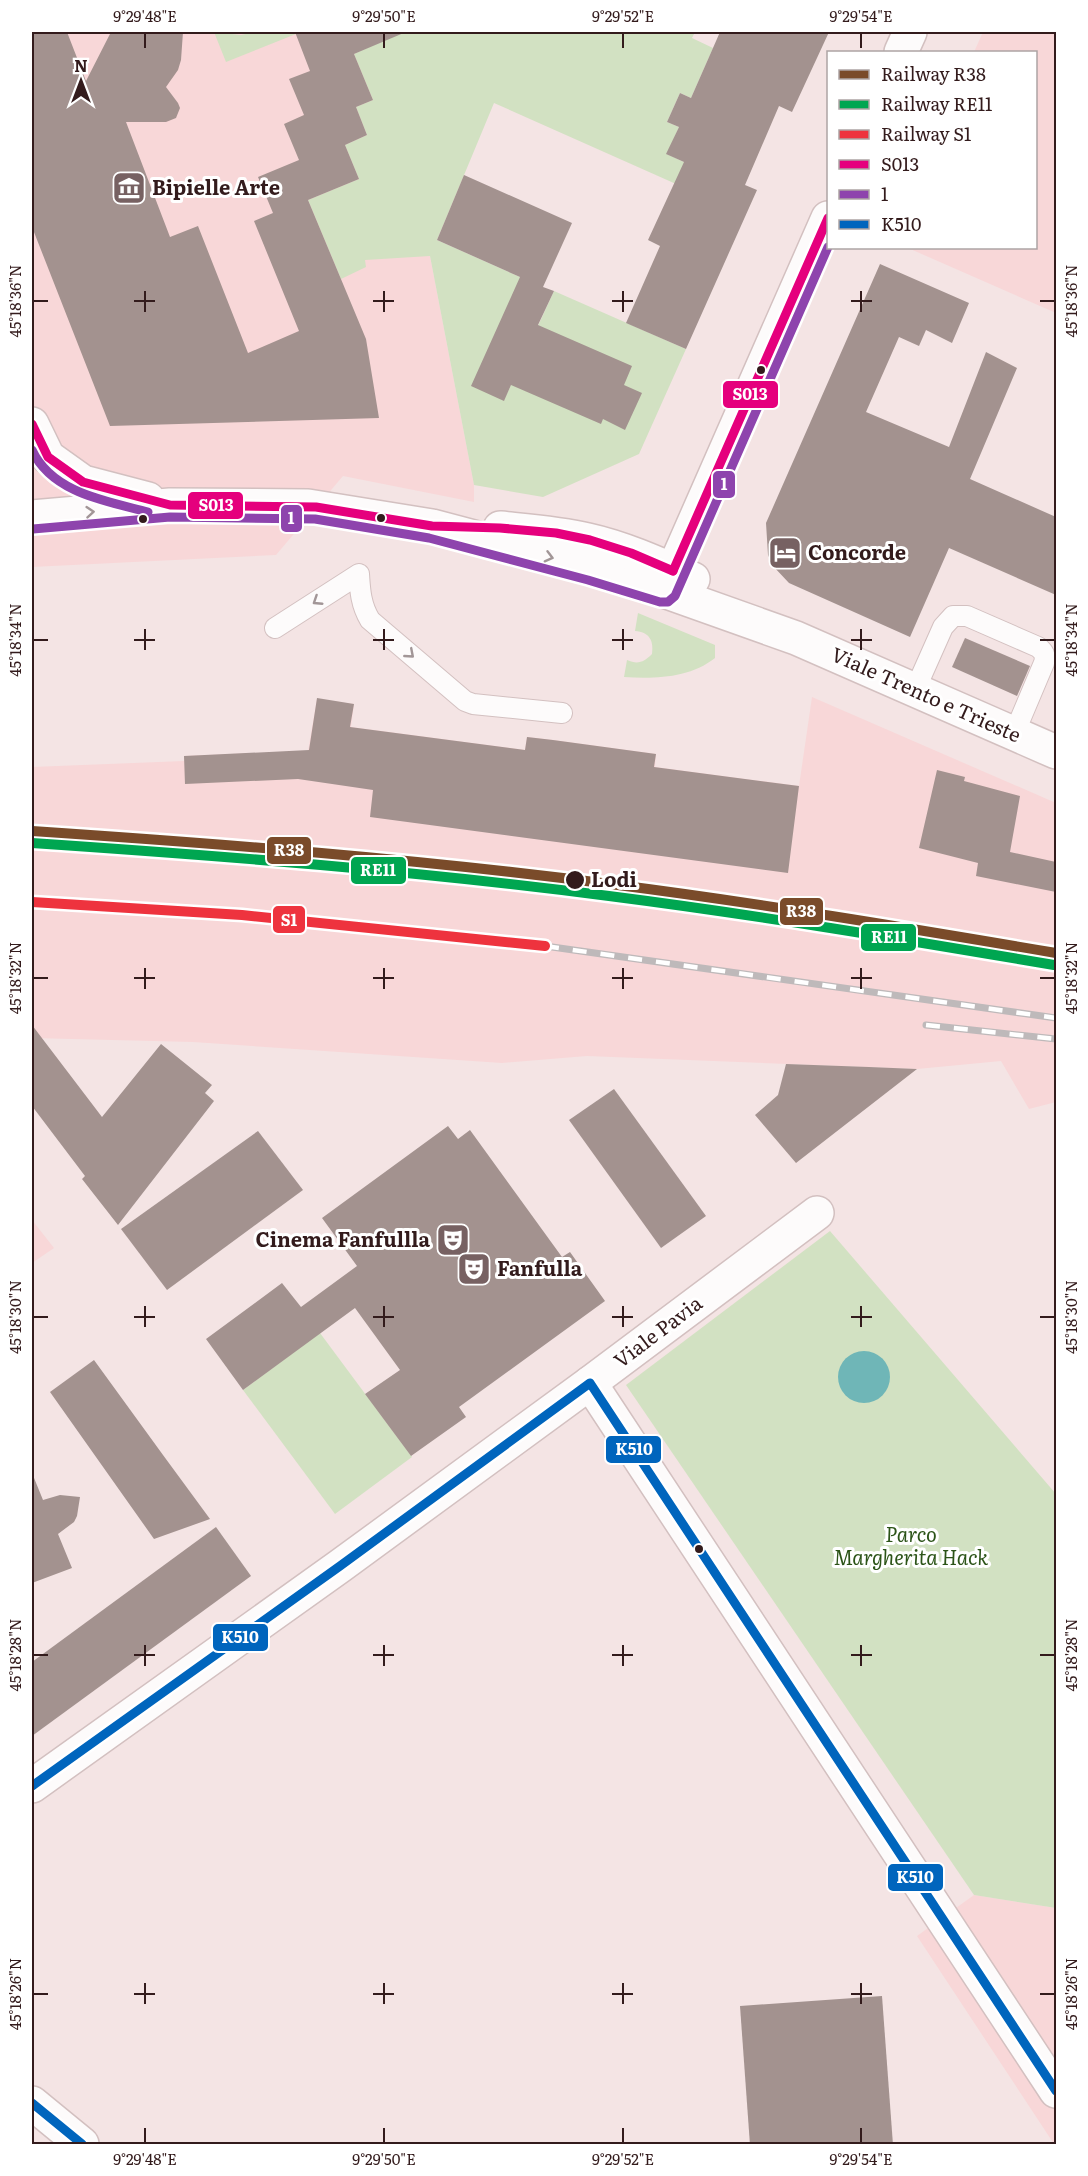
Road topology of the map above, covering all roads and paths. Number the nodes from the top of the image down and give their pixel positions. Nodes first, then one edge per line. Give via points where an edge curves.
1 (910, 32) edge
2 (901, 51) edge
3 (827, 220) edge
4 (32, 424) edge
5 (170, 505) junction
6 (32, 517) edge
7 (669, 581) junction
8 (275, 628) dead end
9 (915, 690) junction
10 (562, 713) dead end
11 (1014, 734) junction
12 (1056, 752) edge
13 (817, 1214) dead end
14 (590, 1383) junction
15 (32, 1786) edge
16 (1056, 2091) edge
17 (32, 2103) edge
18 (82, 2145) edge

1 - 2 street
3 - 7 street
4 - 5 street via 48,457 83,482
6 -> 5 street
5 - 7 street, Viale Trento e Trieste via 316,507 432,526 591,568
7 - 9 street, Viale Trento e Trieste
8 - 10 lane via 359,574 361,600 370,620 465,701
9 - 11 street, Viale Trento e Trieste
9 - 11 lane via 943,627 953,616 967,616 1038,647 1044,651 1044,663
11 - 12 street, Viale Trento e Trieste
13 - 14 street, Viale Pavia
14 - 15 street, Viale Pavia
14 - 16 street
17 - 18 street

